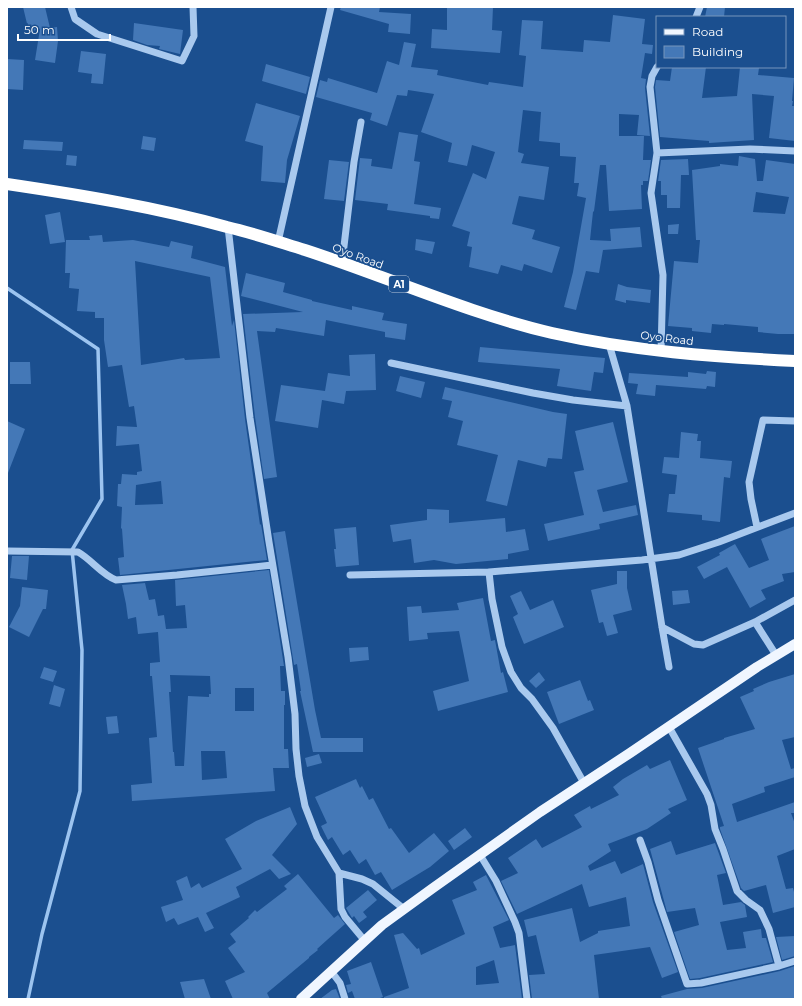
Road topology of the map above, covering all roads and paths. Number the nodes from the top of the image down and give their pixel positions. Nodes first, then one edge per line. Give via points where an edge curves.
1 (71, 7) edge
2 (193, 7) edge
3 (331, 7) edge
4 (656, 68) edge
5 (361, 122) dead end
6 (795, 151) edge
7 (656, 152) junction
8 (7, 184) edge
9 (228, 227) junction
10 (278, 242) junction
11 (342, 264) junction
12 (609, 344) junction
13 (661, 352) junction
14 (795, 361) edge
15 (391, 363) dead end
16 (627, 406) junction
17 (795, 421) edge
18 (795, 513) edge
19 (757, 527) junction
20 (7, 551) edge
21 (651, 559) junction
22 (272, 565) junction
23 (489, 572) junction
24 (350, 575) dead end
25 (795, 600) edge
26 (755, 622) junction
27 (662, 627) junction
28 (795, 644) edge
29 (776, 655) junction
30 (669, 667) dead end
31 (669, 727) junction
32 (584, 783) junction
33 (640, 840) dead end
34 (480, 855) junction
35 (338, 874) junction
36 (404, 909) junction
37 (365, 941) junction
38 (795, 961) edge
39 (779, 966) junction
40 (331, 971) junction
41 (301, 999) edge
42 (345, 999) edge
43 (527, 999) edge

1 - 2 street via 75,18 97,34 182,62 194,36
3 - 10 street
4 - 7 street via 650,87
5 - 11 street
6 - 7 street via 750,149
7 - 13 street via 652,193 663,275
8 - 9 highway, Oyo Road / A1 via 88,196
9 - 10 highway, Oyo Road / A1
9 - 22 street via 250,418
10 - 11 highway, Oyo Road / A1
11 - 12 highway, Oyo Road / A1 via 512,322
12 - 13 highway, Oyo Road / A1
12 - 16 street
13 - 14 highway, Oyo Road / A1
15 - 16 street via 534,393
16 - 21 street
17 - 19 street via 763,420 749,482
18 - 19 street
19 - 21 street via 679,555
20 - 22 street via 78,552 116,580
21 - 23 street
21 - 27 street
22 - 35 street via 288,657 295,714 296,749 305,806 317,837
23 - 24 street
23 - 32 street via 499,634 511,672 553,728
25 - 26 street
26 - 27 street via 703,644 694,644
26 - 29 street
27 - 30 street
28 - 29 main road
29 - 31 main road
31 - 32 main road
31 - 39 street via 707,794 714,828 737,891 760,910 769,929
32 - 34 main road
33 - 39 street via 687,984
34 - 36 main road
34 - 43 street via 496,881 517,927
35 - 36 street via 373,884
35 - 37 street via 341,909
36 - 37 main road
37 - 40 main road
38 - 39 street
40 - 41 main road
40 - 42 street via 340,983

